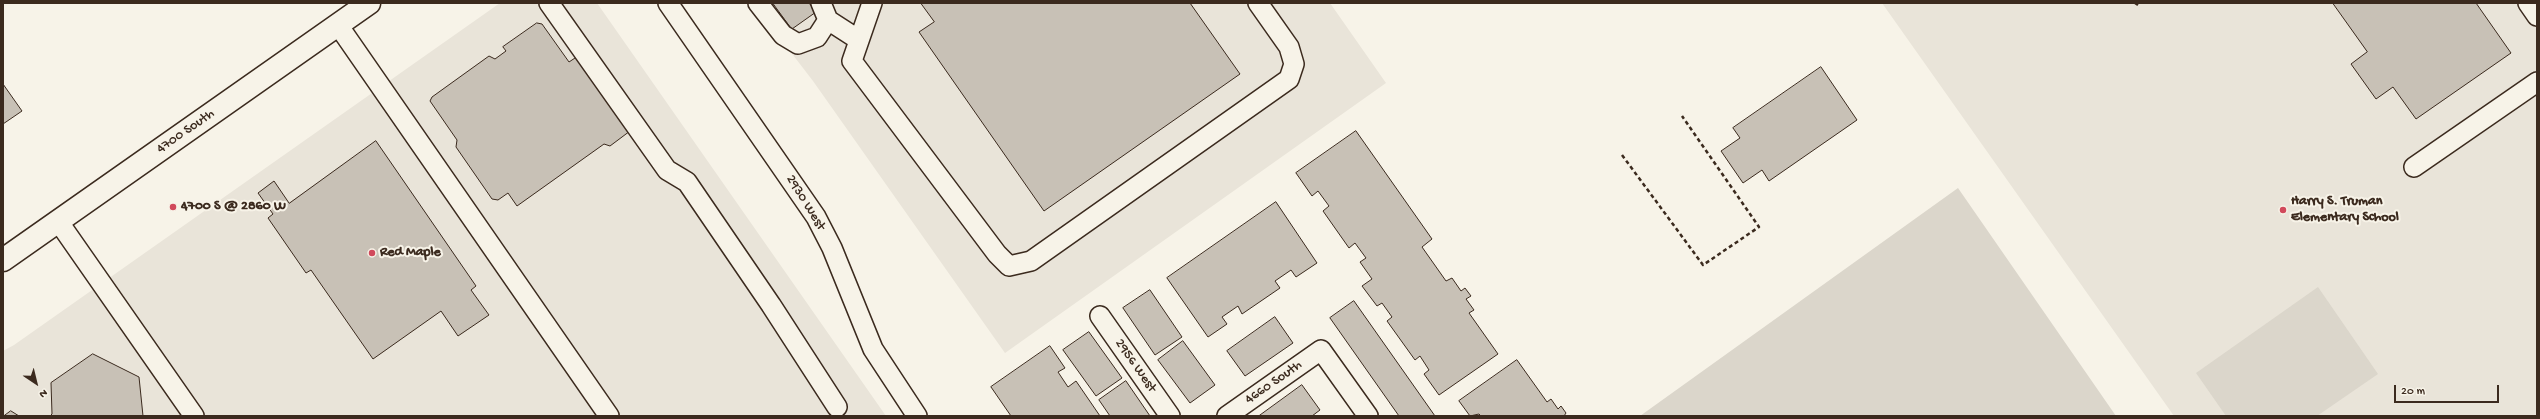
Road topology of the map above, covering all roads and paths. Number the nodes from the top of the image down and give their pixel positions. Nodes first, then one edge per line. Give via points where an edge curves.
1 (369, 3) edge
2 (549, 3) edge
3 (668, 3) edge
4 (758, 3) edge
5 (872, 3) edge
6 (1258, 3) edge
7 (2134, 3) edge
8 (2528, 3) edge
9 (2138, 5) dead end
10 (824, 12) edge
11 (2537, 16) edge
12 (338, 25) junction
13 (859, 40) junction
14 (2537, 82) edge
15 (1682, 116) dead end
16 (1622, 155) dead end
17 (2414, 167) dead end
18 (58, 221) junction
19 (3, 260) edge
20 (1100, 316) dead end
21 (837, 407) dead end
22 (194, 416) edge
23 (608, 416) edge
24 (917, 416) edge
25 (1170, 416) edge
26 (1227, 416) edge
27 (1368, 416) edge

1 - 12 main road, 4700 South
2 - 21 lane via 667,170 687,182
3 - 24 lane, 2930 West via 816,217 832,248 873,349
4 - 10 lane via 783,35 798,44 817,37
5 - 13 lane
6 - 13 lane via 1289,47 1294,64 1289,79 1031,261 1009,266 997,254 852,61
7 - 9 path
8 - 11 lane
10 - 13 lane
12 - 18 main road, 4700 South
12 - 23 lane
14 - 17 lane
15 - 16 path via 1758,227 1703,265
18 - 19 main road, 4700 South
18 - 22 lane
20 - 25 lane, 2956 West
26 - 27 lane, 4660 South via 1321,350

